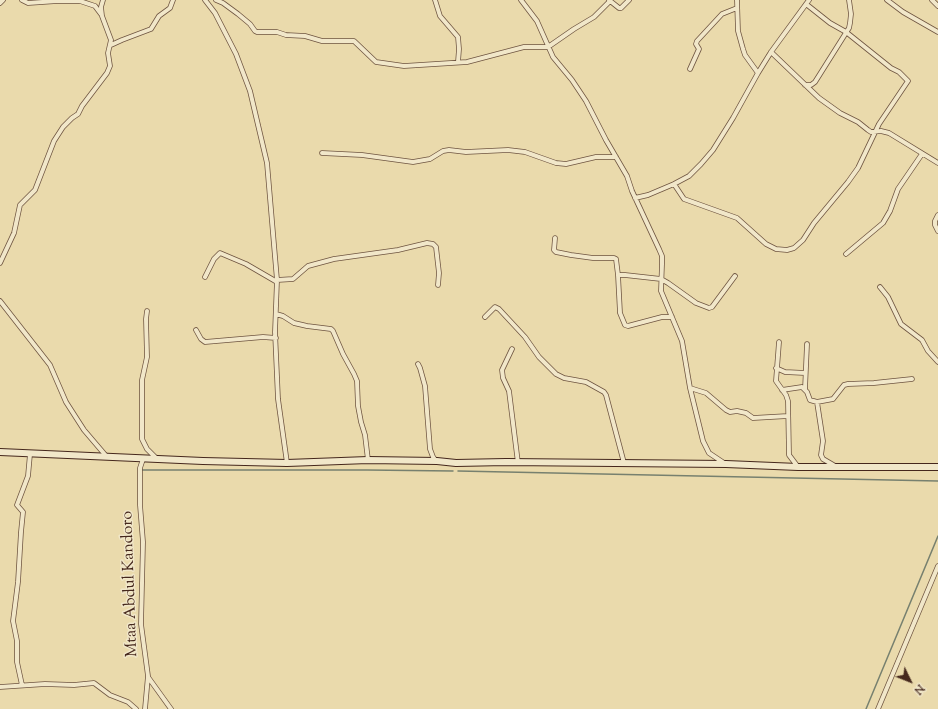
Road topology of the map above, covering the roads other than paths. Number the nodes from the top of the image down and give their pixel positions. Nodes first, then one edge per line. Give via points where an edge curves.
1 (3, 0) edge
2 (22, 0) edge
3 (103, 0) edge
4 (173, 0) edge
5 (205, 0) edge
6 (216, 0) edge
7 (435, 0) edge
8 (521, 0) edge
9 (610, 0) edge
10 (629, 0) edge
11 (737, 0) edge
12 (849, 0) edge
13 (888, 0) edge
14 (932, 0) edge
15 (77, 1) edge
16 (808, 2) edge
17 (0, 3) edge
18 (938, 6) edge
19 (737, 8) junction
20 (102, 16) junction
21 (846, 32) junction
22 (938, 32) edge
23 (110, 46) junction
24 (548, 47) junction
25 (772, 52) junction
26 (458, 62) junction
27 (690, 69) dead end
28 (758, 73) junction
29 (805, 85) junction
30 (879, 124) junction
31 (882, 131) junction
32 (875, 132) junction
33 (322, 153) dead end
34 (922, 154) junction
35 (616, 157) junction
36 (938, 163) edge
37 (674, 184) junction
38 (648, 195) junction
39 (635, 198) junction
40 (640, 205) junction
41 (938, 215) edge
42 (938, 231) edge
43 (555, 238) dead end
44 (846, 254) dead end
45 (0, 263) edge
46 (618, 275) junction
47 (735, 276) dead end
48 (205, 277) dead end
49 (661, 279) junction
50 (277, 281) junction
51 (438, 284) dead end
52 (880, 287) dead end
53 (0, 301) edge
54 (147, 311) dead end
55 (276, 314) junction
56 (485, 317) dead end
57 (672, 317) junction
58 (196, 330) dead end
59 (276, 338) junction
60 (779, 342) dead end
61 (807, 344) dead end
62 (512, 349) dead end
63 (938, 362) edge
64 (418, 364) dead end
65 (776, 368) junction
66 (805, 373) junction
67 (912, 379) dead end
68 (690, 388) junction
69 (805, 389) junction
70 (782, 390) junction
71 (817, 402) junction
72 (788, 416) junction
73 (0, 452) edge
74 (30, 454) junction
75 (108, 457) junction
76 (144, 459) junction
77 (158, 460) junction
78 (368, 460) junction
79 (437, 461) junction
80 (287, 463) junction
81 (518, 463) junction
82 (624, 463) junction
83 (726, 464) junction
84 (835, 467) junction
85 (938, 467) edge
86 (798, 468) junction
87 (938, 566) edge
88 (148, 676) junction
89 (22, 685) junction
90 (0, 687) edge
91 (136, 709) edge
92 (145, 709) edge
93 (171, 709) edge
94 (878, 709) edge

1 - 17 street
2 - 15 street via 28,3
3 - 20 street
4 - 23 street via 170,8 159,16 151,29
5 - 50 street via 215,13 236,54 250,91 267,163
6 - 26 street via 238,14 257,32 277,32 322,41 354,41 372,59 404,66
7 - 26 street via 440,16 458,37
8 - 24 street via 537,21
9 - 10 street via 621,8
9 - 24 street via 594,17
11 - 19 street
12 - 21 street via 850,22
13 - 22 street via 903,12
14 - 18 street
15 - 20 street via 94,6
16 - 21 street via 830,23
16 - 25 street
19 - 27 street via 722,14 697,41 699,50
19 - 28 street via 738,31 743,49
20 - 23 street via 111,38
21 - 29 street via 815,82
21 - 30 street via 908,81
23 - 45 street via 110,66 107,73 78,114 63,127 54,141 35,190 20,205 14,233
24 - 26 street via 524,47 473,61
24 - 35 street via 552,57 584,96
25 - 28 street
25 - 29 street
28 - 37 street via 713,150 688,176
29 - 32 street via 840,113
30 - 31 street
30 - 32 street
31 - 32 street
31 - 34 street
32 - 37 street via 858,168 848,182 803,240 794,248 787,250 776,249 766,244 737,218 684,199
33 - 35 street via 362,154 413,162 449,150 508,150 566,164 596,157
34 - 36 street
34 - 44 street via 898,189 883,223
35 - 39 street
37 - 38 street
38 - 39 street
38 - 40 street
39 - 40 street
40 - 49 street via 662,256
41 - 42 street via 935,221
43 - 46 street via 556,252 593,258 614,258 617,261
46 - 49 street
46 - 57 street via 620,313 625,325
47 - 49 street via 709,308 696,303
48 - 50 street via 220,253
49 - 57 street via 663,297
50 - 51 street via 293,279 308,266 334,259 433,244 436,247 440,273
50 - 55 street
52 - 63 street via 888,297 901,324 922,340
53 - 75 street via 50,365 66,402 84,430
54 - 77 street via 147,357 142,380 142,439 143,444
55 - 59 street
55 - 78 street via 294,323 333,331 357,381 358,406
56 - 82 street via 495,307 499,309 556,374 586,382 604,392
57 - 68 street via 682,341
58 - 59 street via 205,342
59 - 80 street via 278,399
60 - 65 street
61 - 66 street
62 - 81 street via 502,370 509,391
64 - 79 street via 425,386 430,449 432,457
65 - 66 street via 785,372
65 - 70 street via 776,382
66 - 69 street
67 - 71 street via 848,384 844,385 834,399
68 - 72 street via 706,393 730,412 746,413 753,418
68 - 83 street via 703,441 709,453
69 - 70 street via 802,387
69 - 71 street via 810,400
70 - 72 street via 788,401
71 - 84 street via 823,442 821,455
72 - 86 street via 789,455
73 - 74 main road
74 - 75 main road
74 - 89 street via 28,476 17,505 23,513 14,621 17,662
75 - 76 main road
76 - 77 main road
76 - 88 street, Mtaa Abdul Kandoro via 140,468 143,542 141,624
77 - 80 main road
78 - 79 main road
78 - 80 main road
79 - 81 main road
81 - 82 main road
82 - 83 main road
83 - 86 main road
84 - 85 main road
84 - 86 main road
87 - 94 street
88 - 92 street, Mtaa Abdul Kandoro
88 - 93 street
89 - 90 street
89 - 91 street via 74,686 94,683

